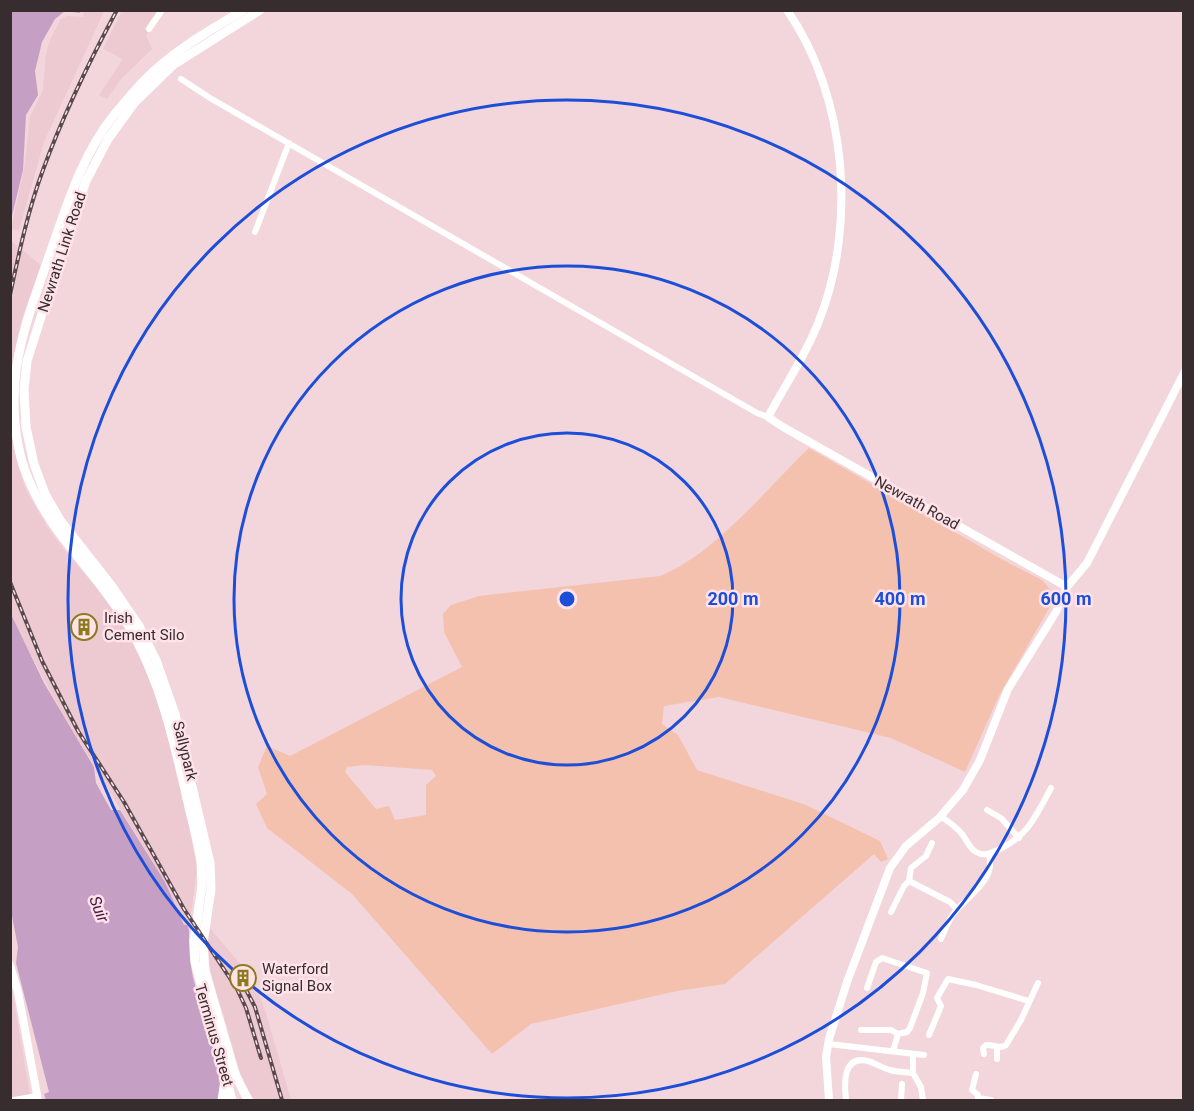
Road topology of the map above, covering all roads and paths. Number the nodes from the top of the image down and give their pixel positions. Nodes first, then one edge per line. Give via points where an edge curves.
1 (162, 10) edge
2 (243, 10) edge
3 (260, 10) edge
4 (787, 10) edge
5 (149, 29) dead end
6 (181, 79) dead end
7 (289, 143) junction
8 (255, 232) dead end
9 (1184, 373) edge
10 (768, 417) junction
11 (82, 556) junction
12 (1067, 587) junction
13 (1051, 788) dead end
14 (987, 810) dead end
15 (940, 816) junction
16 (1019, 838) junction
17 (932, 843) dead end
18 (989, 855) junction
19 (909, 881) junction
20 (957, 909) junction
21 (891, 912) dead end
22 (941, 939) dead end
23 (10, 966) edge
24 (201, 971) junction
25 (1038, 983) dead end
26 (867, 988) dead end
27 (923, 993) junction
28 (938, 998) junction
29 (1029, 1001) junction
30 (861, 1030) dead end
31 (898, 1034) junction
32 (930, 1035) dead end
33 (829, 1044) junction
34 (997, 1047) junction
35 (893, 1052) junction
36 (913, 1054) junction
37 (984, 1054) dead end
38 (924, 1055) dead end
39 (997, 1059) dead end
40 (222, 1063) junction
41 (913, 1073) junction
42 (976, 1074) dead end
43 (902, 1084) dead end
44 (37, 1098) edge
45 (978, 1099) edge
46 (14, 1101) edge
47 (222, 1101) edge
48 (232, 1101) edge
49 (248, 1101) edge
50 (829, 1101) edge
51 (846, 1101) edge
52 (901, 1101) edge
53 (923, 1101) edge
54 (991, 1101) edge

1 - 5 street
2 - 11 main road, Newrath Link Road via 161,65 100,135 80,174 25,326 16,370 14,409 20,453 42,509
3 - 11 main road, Newrath Link Road via 173,65 134,103 97,158 86,182 48,293 27,361 26,427 45,495
4 - 10 street via 811,52 826,94 835,126 841,202 834,276 819,321
6 - 7 street
7 - 8 street
7 - 10 street
9 - 12 street via 1087,563
10 - 12 street, Newrath Road
11 - 24 main road, Sallypark via 132,632 164,705 200,855 202,880 194,941
11 - 24 main road, Sallypark via 117,593 139,626 173,706 209,856 211,883
12 - 15 street via 1008,689 974,772
13 - 16 street via 1038,814
14 - 16 street via 1001,818
15 - 18 street via 975,851
15 - 33 street via 906,846 890,868 847,982
16 - 18 street
17 - 19 street via 926,856 911,868
18 - 20 street via 991,867 983,882
19 - 20 street
19 - 21 street
20 - 22 street
23 - 44 street
24 - 40 main road, Terminus Street
24 - 49 main road, Terminus Street via 239,1085
25 - 29 street
26 - 27 street via 876,962 882,958 927,973
27 - 28 street
27 - 31 street via 910,1028
28 - 29 street via 944,982 953,979
28 - 32 street via 941,1006
29 - 34 street via 1010,1040
30 - 31 street via 891,1030
31 - 35 street
33 - 35 street
33 - 50 street
34 - 37 street via 986,1045
34 - 39 street
35 - 36 street
36 - 38 street
36 - 41 street
40 - 47 main road
40 - 48 main road, Terminus Street
41 - 51 street via 868,1061 853,1062 846,1070
41 - 53 street
42 - 45 street via 972,1090
43 - 52 street
44 - 46 street
45 - 54 street

